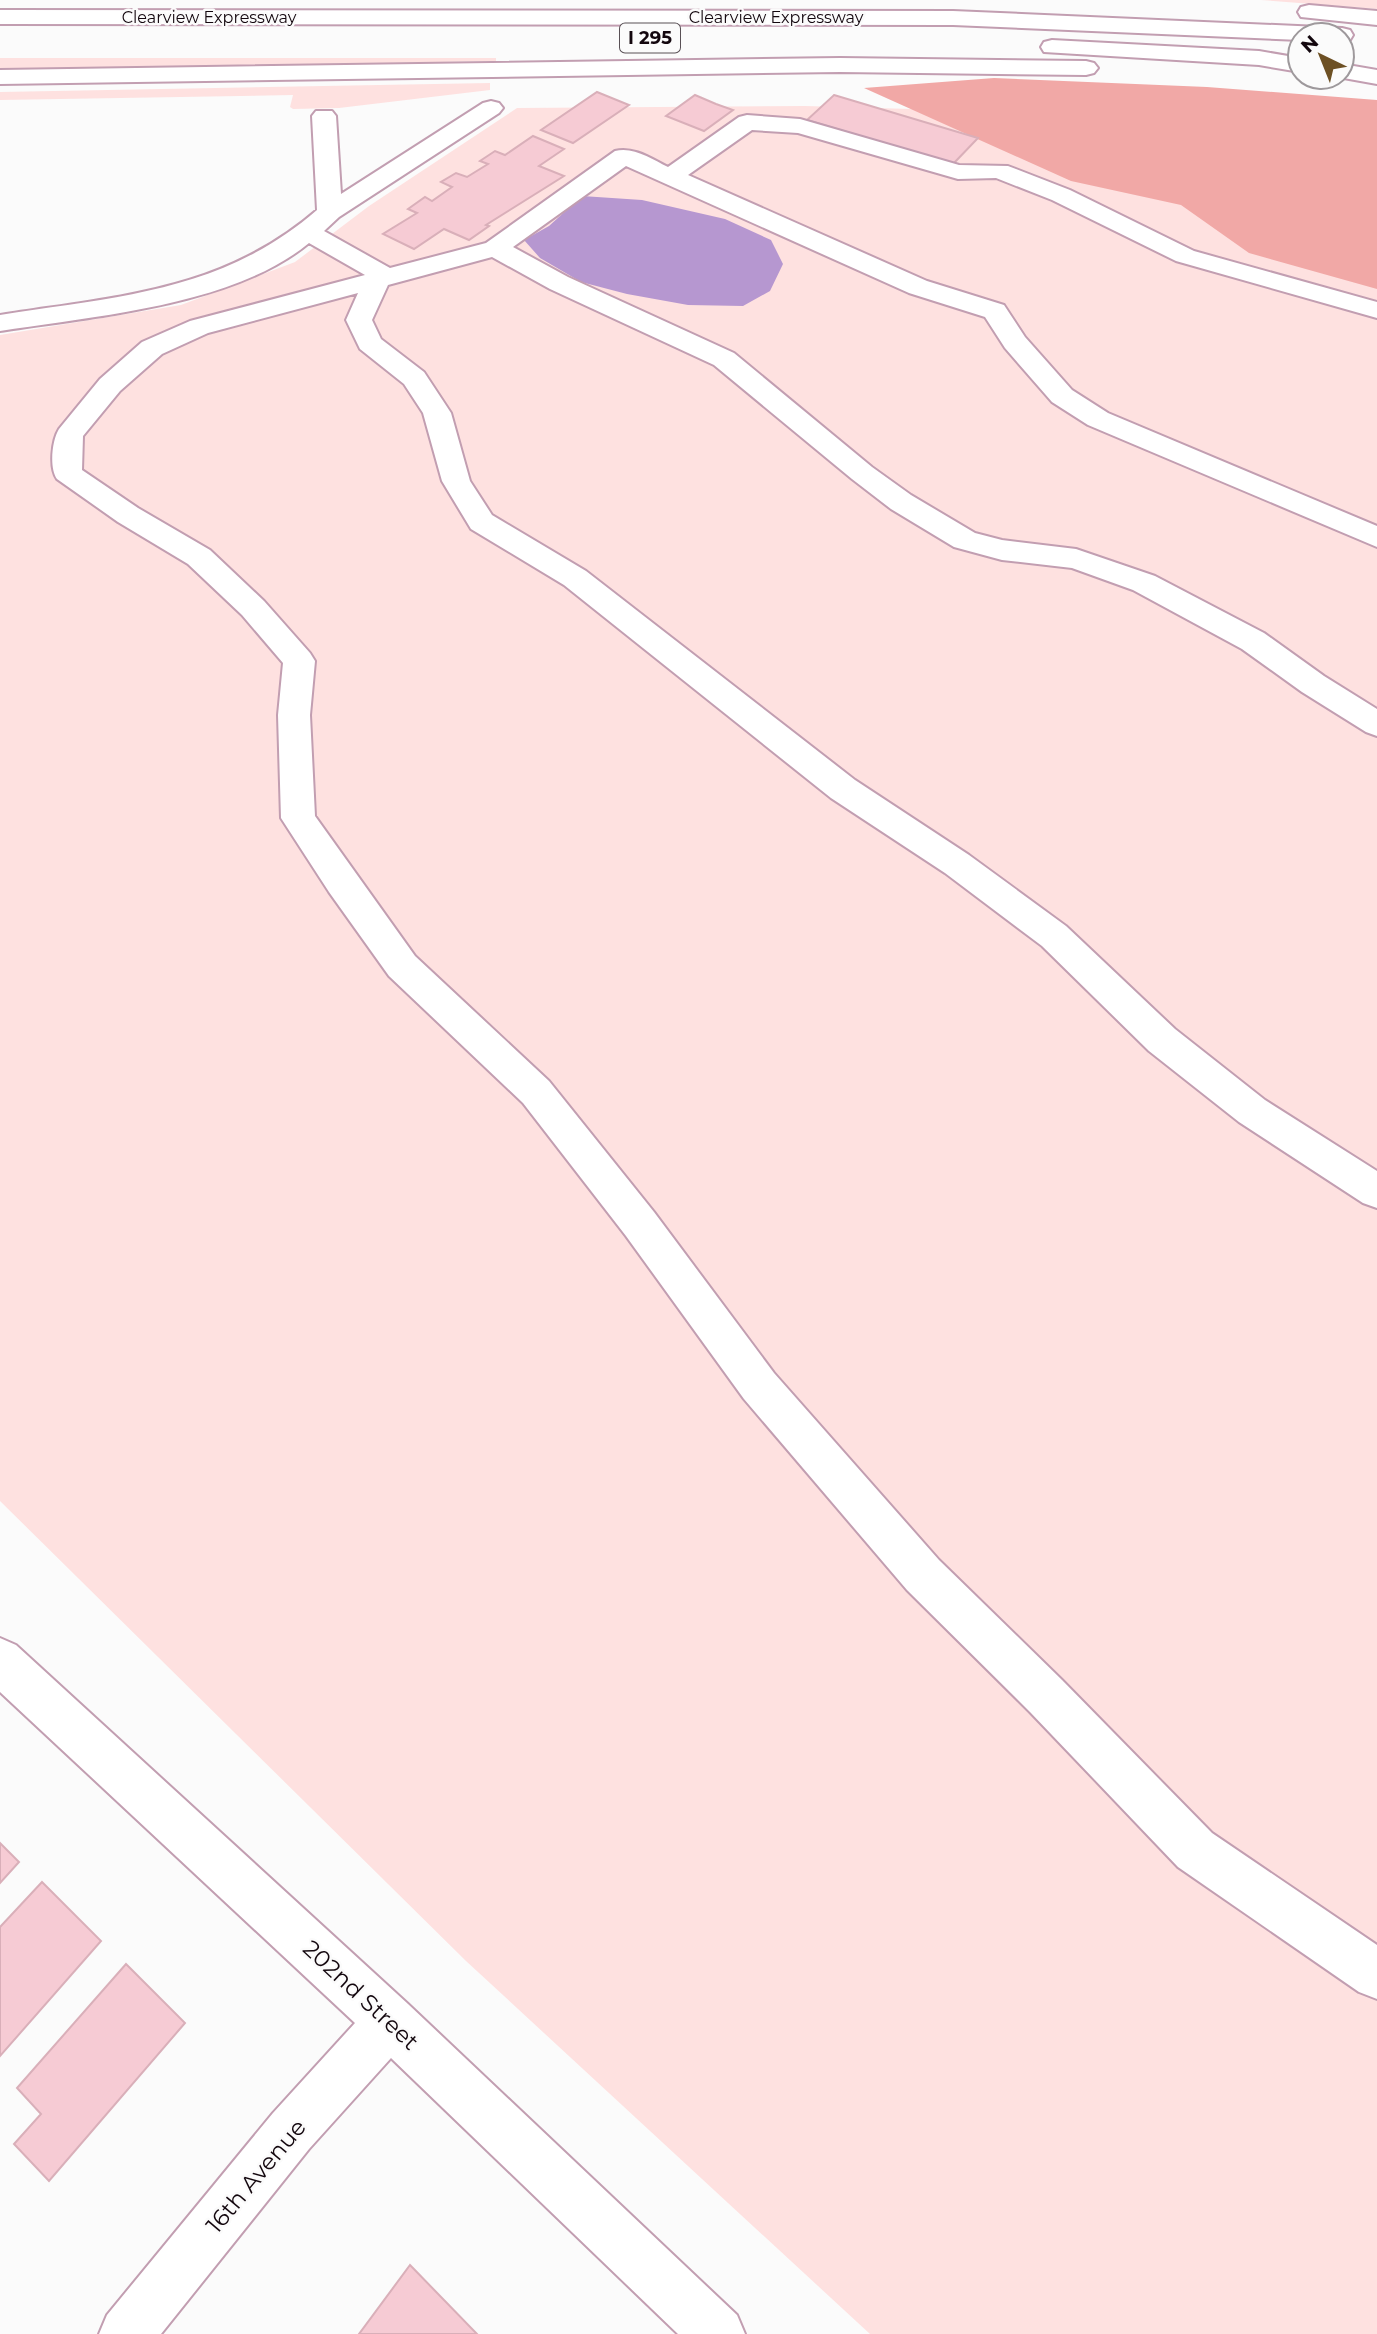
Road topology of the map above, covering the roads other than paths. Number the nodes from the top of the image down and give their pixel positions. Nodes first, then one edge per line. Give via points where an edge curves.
1 (1282, 10) dead end
2 (0, 17) edge
3 (1377, 18) edge
4 (1286, 32) edge
5 (1356, 36) edge
6 (1377, 37) edge
7 (0, 38) edge
8 (840, 40) dead end
9 (1000, 45) dead end
10 (1286, 63) edge
11 (1286, 75) edge
12 (1356, 75) edge
13 (0, 77) edge
14 (1377, 77) edge
15 (491, 108) dead end
16 (324, 116) dead end
17 (671, 176) junction
18 (320, 223) junction
19 (495, 248) junction
20 (376, 282) junction
21 (1377, 310) edge
22 (0, 323) edge
23 (1377, 537) edge
24 (1377, 724) edge
25 (1377, 1191) edge
26 (0, 1661) edge
27 (1377, 1974) edge
28 (390, 2022) junction
29 (126, 2334) edge
30 (719, 2334) edge

1 - 3 main road
2 - 4 main road, Clearview Expressway / I 295 via 940,18
5 - 6 main road, Clearview Expressway / I 295
7 - 8 main road, Clearview Expressway / I 295
9 - 10 main road
11 - 13 main road via 1036,66 826,65
12 - 14 main road
15 - 18 main road
16 - 18 main road
17 - 19 main road via 624,156
17 - 21 main road via 747,122 800,126 958,172 999,171 1061,195 1185,256
17 - 23 main road via 918,287 995,311 1062,396 1098,419
18 - 20 main road via 380,272
18 - 22 main road via 247,268 187,291
19 - 20 main road
19 - 24 main road via 559,284 724,359 862,473 965,540 1002,550 1076,559 1144,583 1253,641
20 - 25 main road via 359,320 370,343 414,378 438,413 456,481 481,522 585,586 843,789 957,864 1054,936 1162,1040 1252,1111
20 - 27 main road via 199,327 152,348 110,385 69,435 67,473 199,558 253,608 299,661 294,715 298,818 341,883 401,966 536,1093 759,1386 923,1575 1195,1850
26 - 28 main road, 202nd Street
28 - 29 main road, 16th Avenue via 291,2131
28 - 30 main road, 202nd Street

